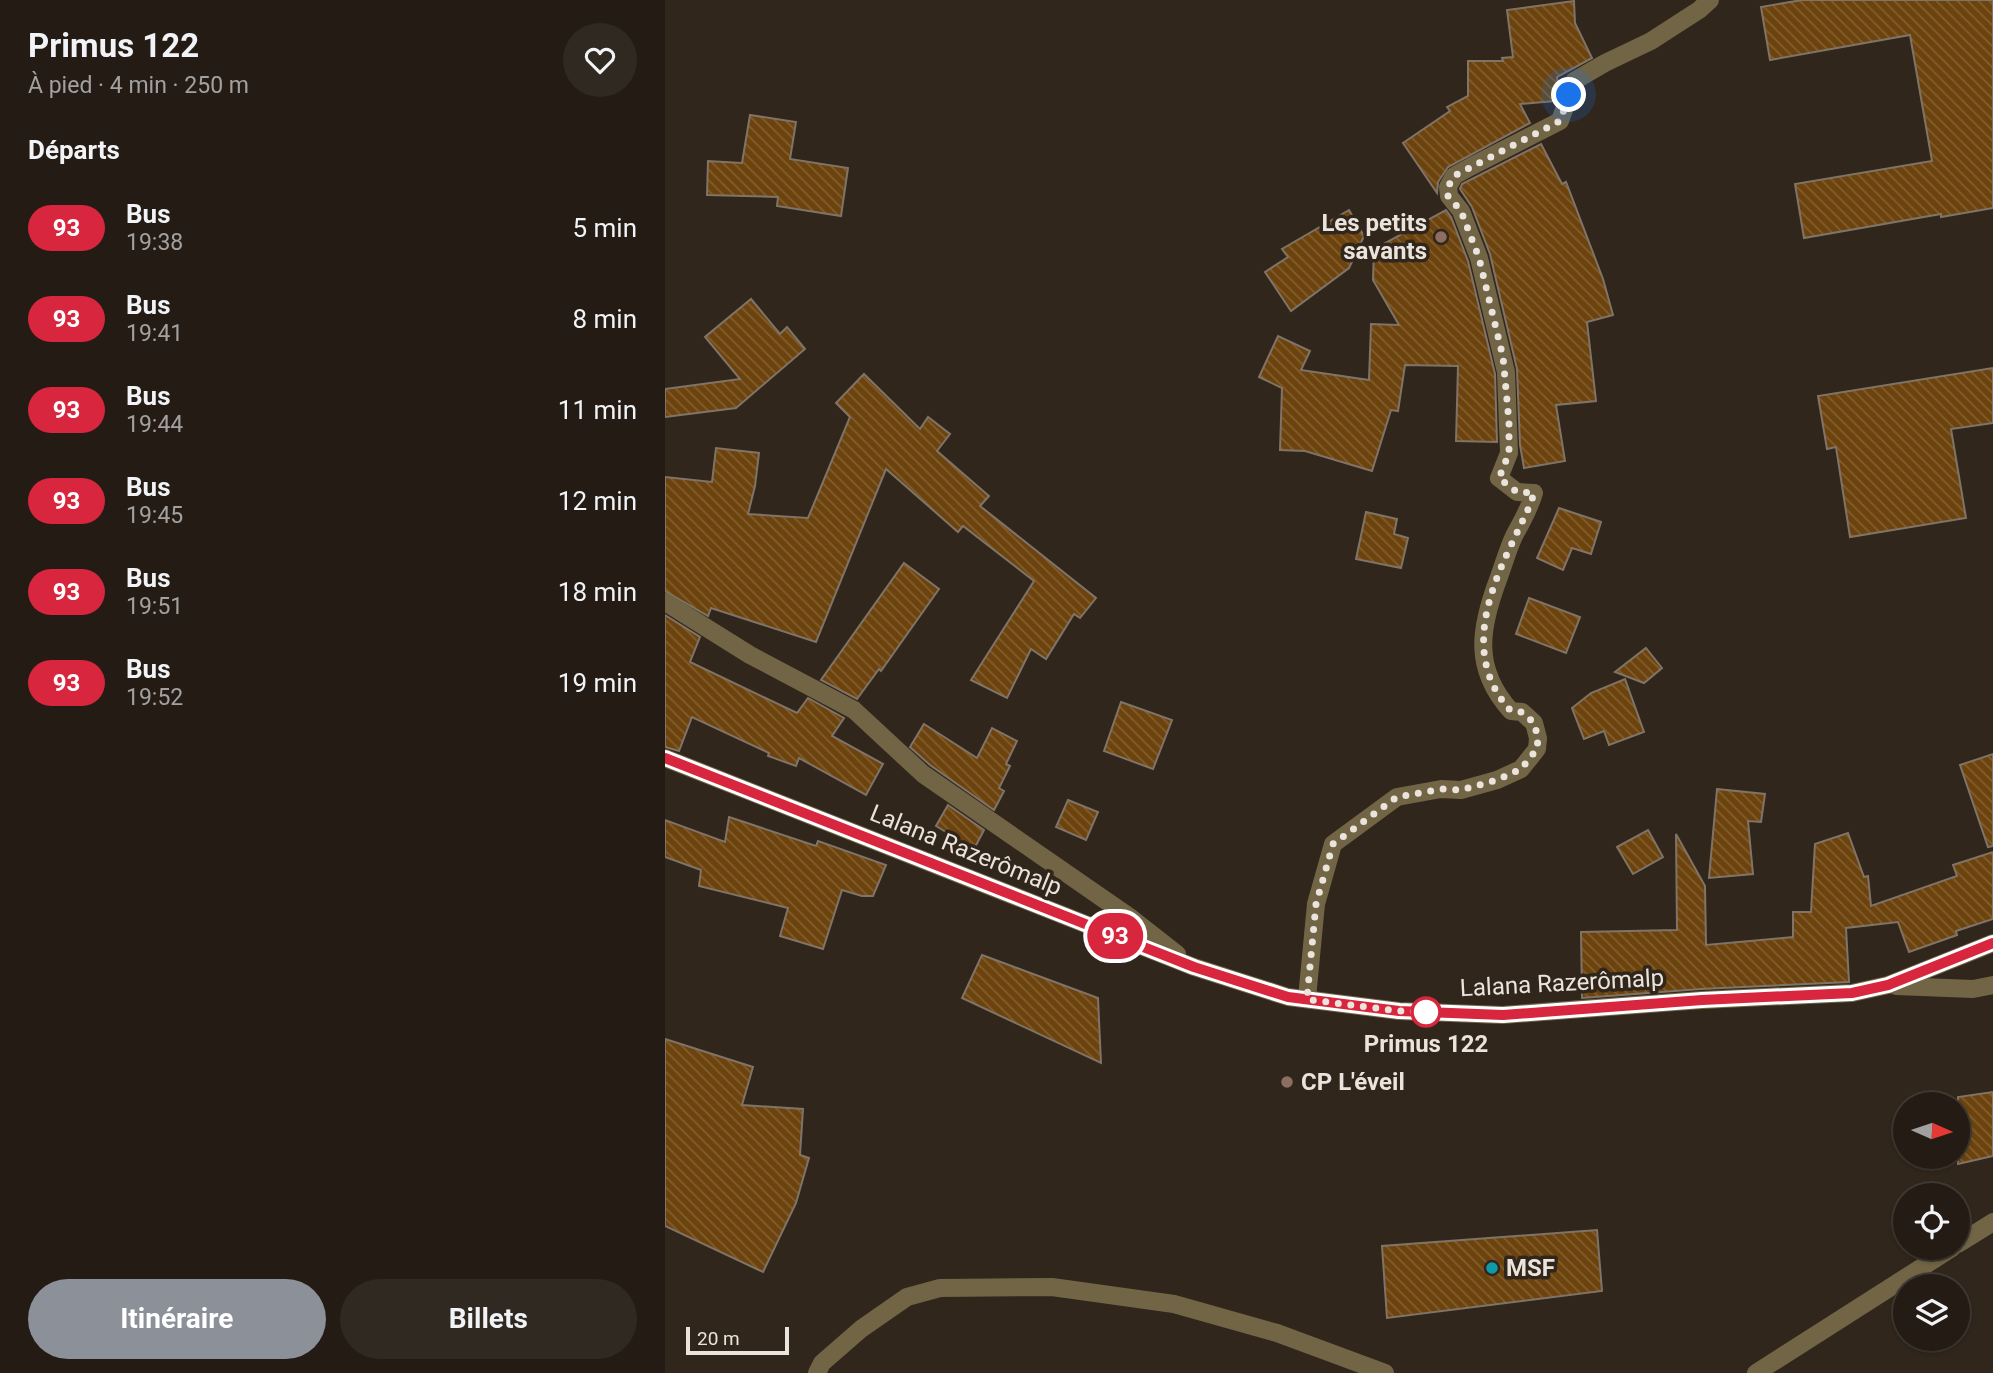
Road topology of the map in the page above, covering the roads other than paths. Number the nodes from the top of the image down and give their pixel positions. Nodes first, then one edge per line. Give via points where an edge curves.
1 (1710, 0) edge
2 (665, 601) edge
3 (665, 758) edge
4 (1993, 943) edge
5 (1194, 967) junction
6 (1888, 985) junction
7 (1993, 985) edge
8 (1311, 1000) junction
9 (1993, 1222) edge
10 (1970, 1236) edge
11 (1933, 1260) edge
12 (817, 1373) edge
13 (1385, 1373) edge
14 (1756, 1373) edge

1 - 8 street via 1651,41 1574,81 1560,121 1454,176 1448,187 1448,196 1461,211 1479,258 1506,372 1509,453 1499,478 1517,492 1534,493 1486,610 1485,669 1497,696 1511,711 1522,712 1534,723 1537,749 1521,769 1497,780 1461,790 1397,797 1333,844 1316,904 1307,998
2 - 5 street via 750,655 854,710 923,774
3 - 5 street, Lalana Razerômalp
4 - 6 street, Lalana Razerômalp
5 - 8 street, Lalana Razerômalp
6 - 7 street via 1973,989
6 - 8 street, Lalana Razerômalp via 1852,993 1503,1015 1399,1011
9 - 10 street
11 - 14 street
12 - 13 street via 821,1363 861,1329 907,1297 940,1288 1039,1287 1174,1304 1277,1334

